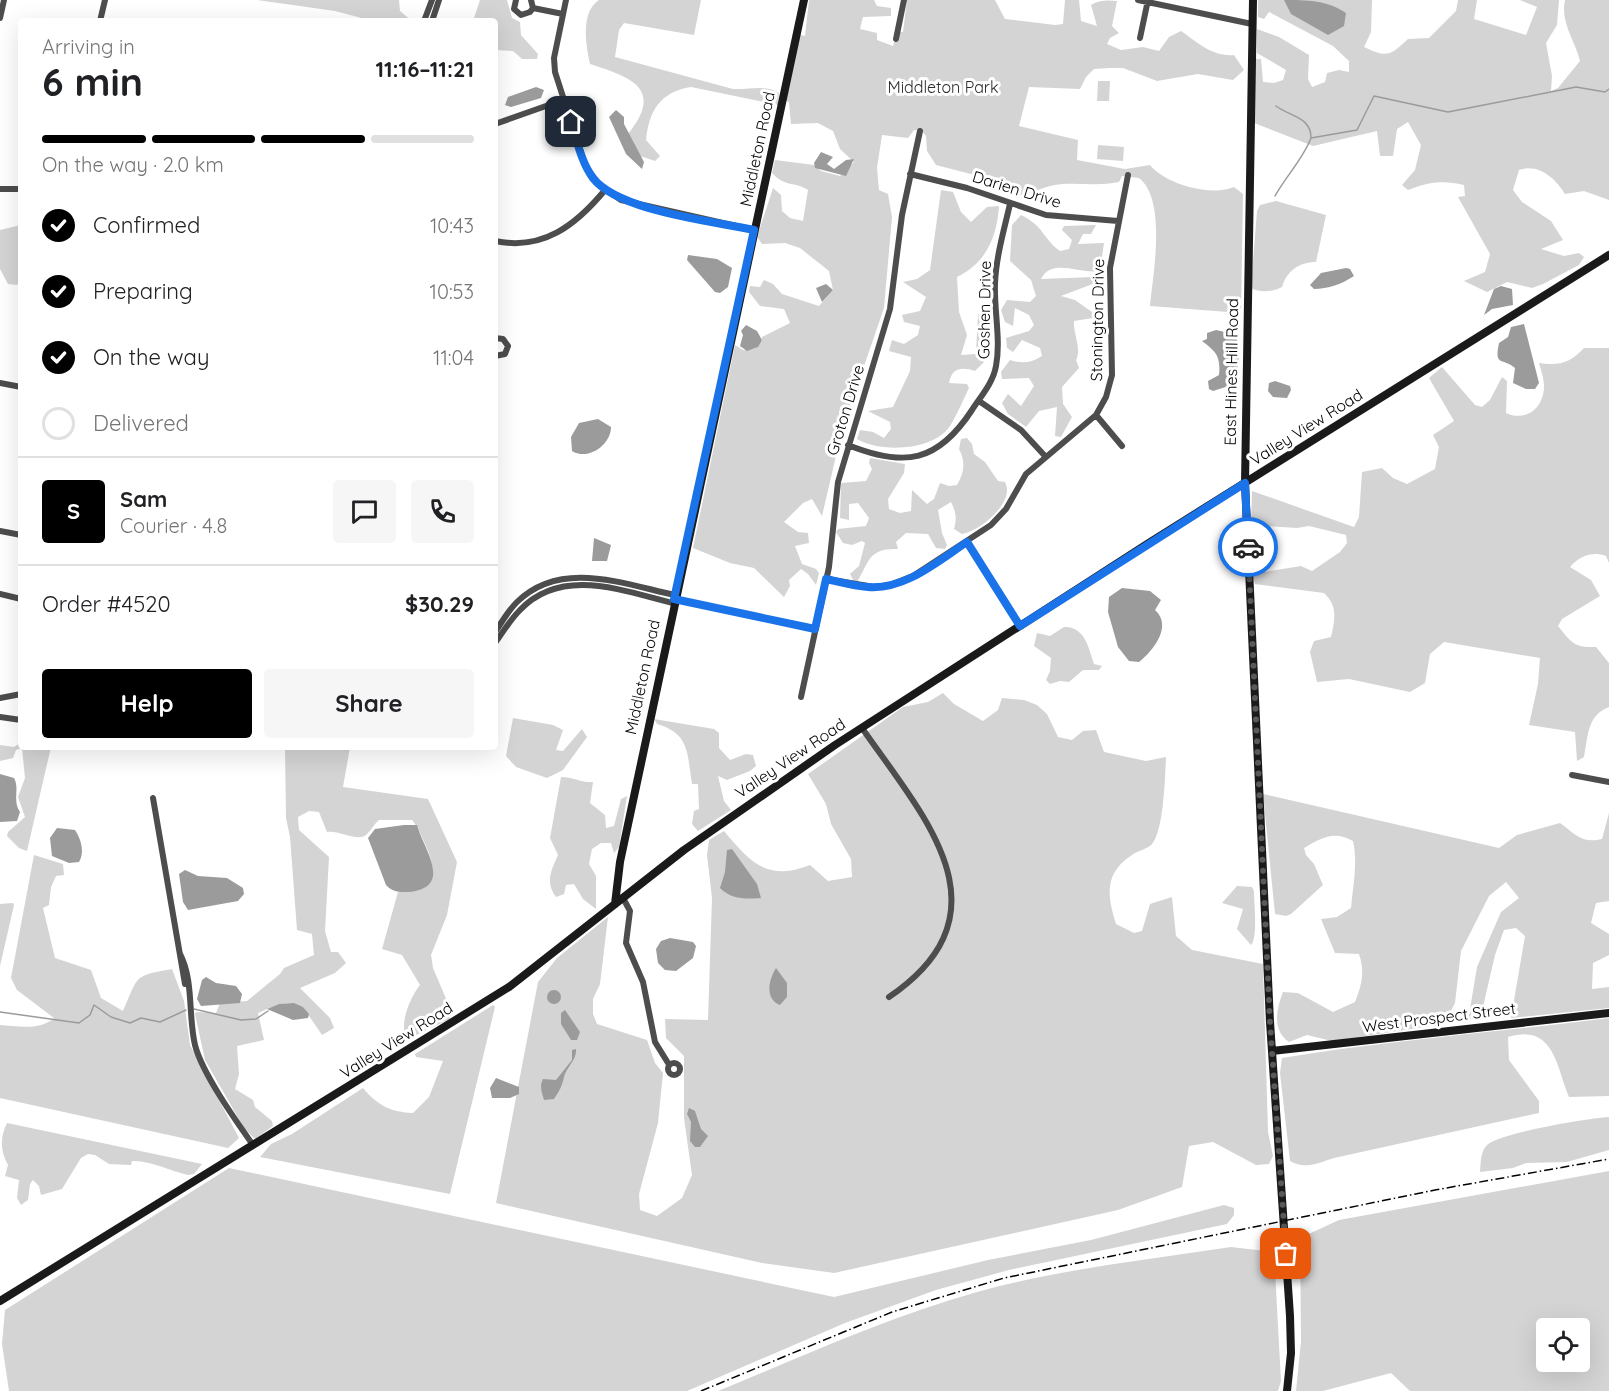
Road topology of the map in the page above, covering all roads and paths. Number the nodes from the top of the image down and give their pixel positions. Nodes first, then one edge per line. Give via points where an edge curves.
1 (4, 0) edge
2 (105, 0) edge
3 (432, 0) edge
4 (439, 0) edge
5 (516, 0) edge
6 (531, 0) edge
7 (566, 0) edge
8 (804, 0) edge
9 (904, 0) edge
10 (1138, 0) edge
11 (1253, 0) edge
12 (1148, 1) edge
13 (532, 8) junction
14 (563, 14) junction
15 (0, 18) edge
16 (101, 18) edge
17 (425, 18) edge
18 (433, 18) edge
19 (1252, 24) junction
20 (1140, 38) dead end
21 (896, 39) dead end
22 (563, 100) junction
23 (498, 123) edge
24 (920, 131) dead end
25 (910, 174) junction
26 (1128, 175) dead end
27 (0, 189) edge
28 (18, 189) edge
29 (605, 190) junction
30 (1010, 204) junction
31 (1118, 221) junction
32 (754, 230) junction
33 (498, 241) edge
34 (1609, 255) edge
35 (498, 338) edge
36 (498, 355) edge
37 (0, 383) edge
38 (18, 386) edge
39 (979, 401) junction
40 (1096, 415) junction
41 (848, 445) junction
42 (1122, 446) dead end
43 (1045, 456) junction
44 (1245, 483) junction
45 (0, 531) edge
46 (18, 534) edge
47 (967, 542) junction
48 (826, 579) junction
49 (0, 594) edge
50 (18, 598) edge
51 (674, 599) junction
52 (505, 623) junction
53 (1020, 626) junction
54 (498, 629) edge
55 (815, 629) junction
56 (498, 637) edge
57 (18, 695) edge
58 (801, 697) dead end
59 (0, 698) edge
60 (0, 717) edge
61 (18, 720) edge
62 (862, 728) junction
63 (1572, 775) dead end
64 (1609, 782) edge
65 (153, 798) dead end
66 (623, 898) junction
67 (615, 904) junction
68 (888, 997) dead end
69 (1609, 1013) edge
70 (1272, 1052) junction
71 (668, 1063) dead end
72 (253, 1145) junction
73 (0, 1301) edge
74 (1287, 1391) edge

1 - 15 street
2 - 16 street
3 - 17 street
4 - 18 street
5 - 13 street via 514,9 521,15
6 - 13 street
7 - 14 street
8 - 32 street, Middleton Road
9 - 21 street
10 - 12 street
11 - 19 street, East Hines Hill Road
12 - 19 street
12 - 20 street
13 - 14 street
14 - 22 street via 554,65
19 - 44 street, East Hines Hill Road
22 - 23 street
22 - 29 street via 585,165
24 - 25 street, Groton Drive
25 - 30 street, Darien Drive via 951,183
25 - 41 street, Groton Drive via 890,309
26 - 31 street, Stonington Drive
27 - 28 street
29 - 32 street via 635,204
29 - 33 street via 579,220 555,235 524,243
30 - 31 street, Darien Drive via 1053,217
30 - 39 street, Goshen Drive via 995,284 997,363
31 - 40 street, Stonington Drive via 1109,279 1112,375
32 - 51 street, Middleton Road
34 - 44 street, Valley View Road
35 - 36 street via 508,346 505,354
37 - 38 street
39 - 41 street, Goshen Drive via 951,439 923,456 890,458
39 - 43 street via 1021,430
40 - 42 street
40 - 43 street, Stonington Drive
41 - 48 street, Groton Drive via 836,492
43 - 47 street, Stonington Drive via 1026,474 997,520
44 - 53 street, Valley View Road
44 - 70 street, East Hines Hill Road
45 - 46 street
47 - 48 street, Stonington Drive via 913,576 890,585 867,587
47 - 53 street
48 - 55 street, Groton Drive
49 - 50 street
51 - 52 street via 597,586 565,585 537,596
51 - 55 street
51 - 67 street, Middleton Road via 620,862
52 - 54 street
52 - 56 street
53 - 62 street, Valley View Road
55 - 58 street, Groton Drive
57 - 59 street
60 - 61 street
62 - 66 street, Valley View Road via 727,819
62 - 68 street via 939,843 951,887 948,918 937,949 914,979
63 - 64 street
65 - 72 street via 180,954 187,973 194,1043 199,1058
66 - 67 street, Valley View Road
66 - 71 street via 630,911 626,943 643,982 655,1042
67 - 72 street, Valley View Road via 512,985
69 - 70 street, West Prospect Street
70 - 74 street, East Hines Hill Road via 1291,1335
72 - 73 street, Valley View Road

